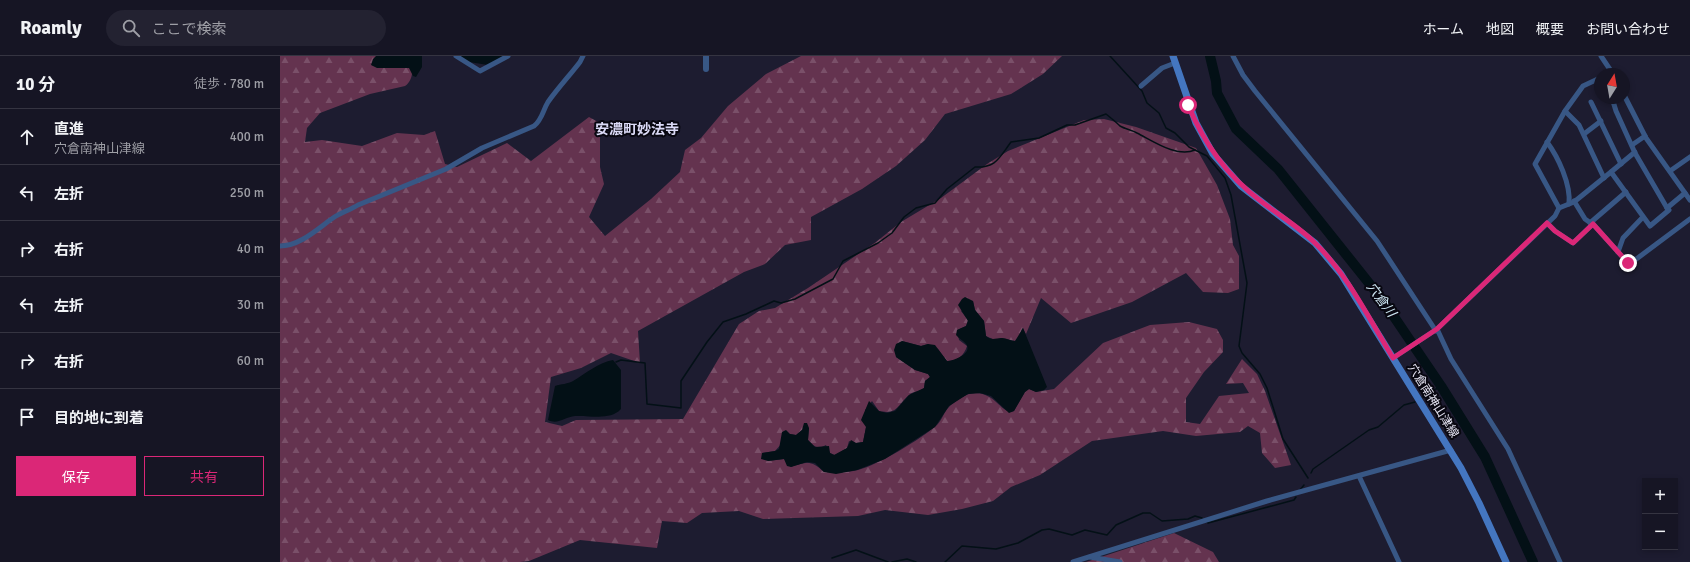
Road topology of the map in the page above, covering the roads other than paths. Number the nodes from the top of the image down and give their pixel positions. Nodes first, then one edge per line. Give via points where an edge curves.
1 (456, 56) edge
2 (508, 56) edge
3 (583, 56) edge
4 (706, 56) edge
5 (1233, 56) edge
6 (1601, 56) edge
7 (1174, 60) edge
8 (1608, 68) edge
9 (706, 69) dead end
10 (1594, 81) edge
11 (1141, 86) dead end
12 (1591, 102) dead end
13 (1614, 104) edge
14 (1629, 104) edge
15 (1565, 111) junction
16 (1601, 121) junction
17 (1584, 134) junction
18 (1645, 136) junction
19 (1547, 142) junction
20 (1632, 145) junction
21 (1635, 152) junction
22 (1690, 157) edge
23 (1621, 164) junction
24 (1612, 172) junction
25 (1670, 172) junction
26 (1604, 178) junction
27 (1626, 192) junction
28 (1685, 193) junction
29 (1690, 200) edge
30 (1572, 202) junction
31 (1558, 208) junction
32 (1667, 208) junction
33 (1643, 217) junction
34 (1690, 219) edge
35 (1547, 223) junction
36 (1591, 224) junction
37 (280, 246) edge
38 (1618, 252) junction
39 (1436, 331) junction
40 (1395, 357) junction
41 (1451, 450) junction
42 (1359, 476) junction
43 (1087, 557) junction
44 (1073, 562) edge
45 (1120, 562) edge
46 (1399, 562) edge
47 (1506, 562) edge
48 (1560, 562) edge

1 - 2 street via 480,71
3 - 37 street via 543,109 540,121 534,126 482,148 446,169 358,205 334,217 314,232 288,245
4 - 9 street
5 - 39 street via 1240,71 1255,91 1377,241
6 - 8 street
7 - 11 street
7 - 40 main road, 穴倉南神山津線 via 1196,123 1220,164 1241,186 1307,236 1321,250 1341,274
10 - 15 street via 1583,86
12 - 16 street
13 - 20 street
14 - 18 street
15 - 17 street via 1576,121
15 - 19 street
16 - 17 street
16 - 23 street
17 - 26 street
18 - 20 street
18 - 25 street
19 - 30 street via 1566,181
19 - 31 street via 1535,164
20 - 21 street
21 - 23 street
21 - 32 street
22 - 25 street
23 - 24 street
24 - 26 street
24 - 27 street
25 - 28 street
26 - 30 street
27 - 33 street
27 - 36 street
28 - 29 street
28 - 32 street
30 - 31 street
30 - 36 street
31 - 35 street via 1557,213
32 - 33 street via 1669,210 1650,226
33 - 38 street via 1623,238
34 - 38 street via 1631,263
35 - 36 street via 1573,243
35 - 39 street
36 - 38 street
39 - 40 street
39 - 48 street via 1508,449
40 - 41 main road, 穴倉南神山津線
41 - 42 street
41 - 47 main road, 穴倉南神山津線
42 - 43 street via 1266,501
42 - 46 street
43 - 44 street
43 - 45 street

